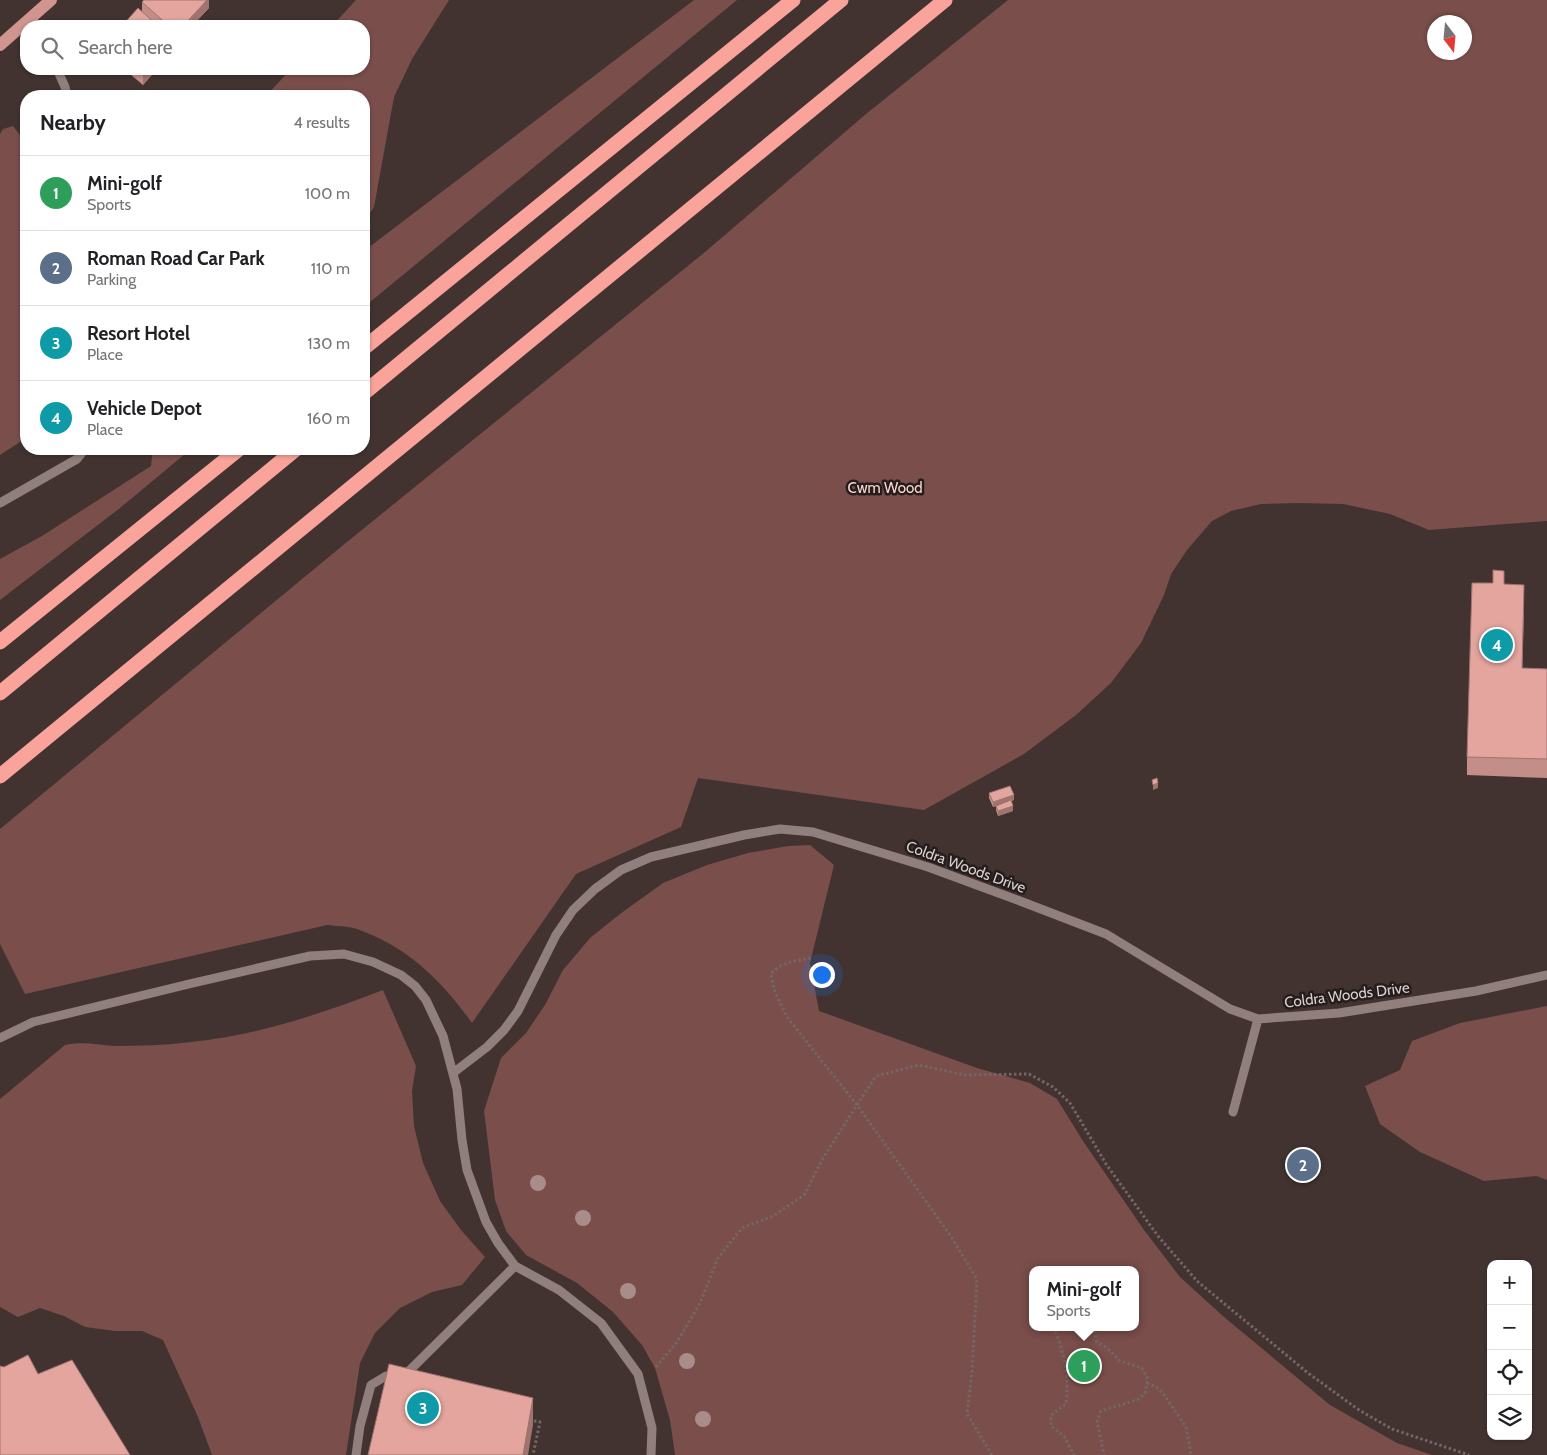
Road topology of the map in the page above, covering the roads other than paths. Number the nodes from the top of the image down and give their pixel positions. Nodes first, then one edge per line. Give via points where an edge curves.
1 (51, 0) edge
2 (793, 0) edge
3 (840, 0) edge
4 (945, 0) edge
5 (30, 20) edge
6 (20, 29) edge
7 (0, 45) edge
8 (60, 75) edge
9 (66, 90) edge
10 (370, 343) edge
11 (370, 388) edge
12 (80, 455) edge
13 (232, 455) edge
14 (289, 455) edge
15 (0, 503) edge
16 (0, 642) edge
17 (0, 693) edge
18 (0, 776) edge
19 (1547, 975) edge
20 (1258, 1019) junction
21 (0, 1038) edge
22 (453, 1072) junction
23 (1233, 1112) dead end
24 (516, 1266) junction
25 (356, 1455) edge
26 (651, 1455) edge

1 - 5 main road
2 - 10 highway
3 - 11 highway
4 - 18 highway
6 - 7 main road
8 - 9 lane
12 - 15 lane
13 - 16 highway
14 - 17 highway
19 - 20 lane, Coldra Woods Drive via 1476,991 1339,1013
20 - 22 lane, Coldra Woods Drive via 1230,1009 1106,934 928,867 813,832 780,829 651,857 621,870 595,889 573,910 556,934 518,1011 504,1030
20 - 23 lane
21 - 22 lane via 33,1022 310,956 344,954 373,962 401,975 415,986 436,1018
22 - 24 lane via 467,1170 475,1195 494,1236
24 - 25 lane via 403,1377 386,1376 372,1385 360,1426
24 - 26 lane via 559,1290 600,1323 638,1374 652,1428

